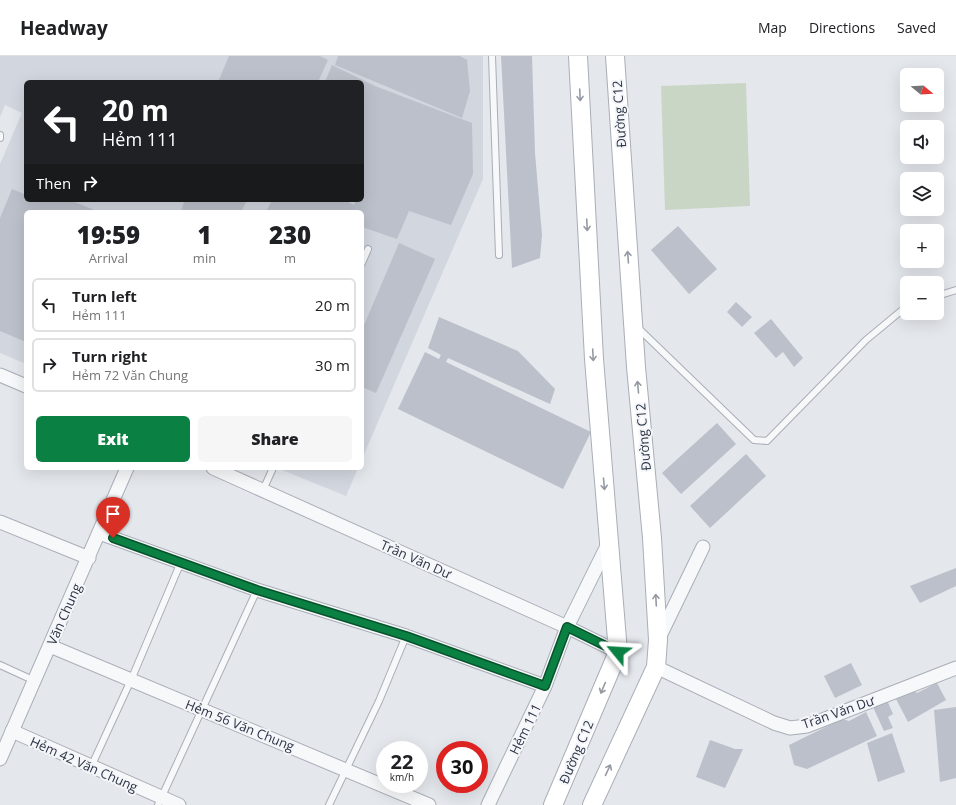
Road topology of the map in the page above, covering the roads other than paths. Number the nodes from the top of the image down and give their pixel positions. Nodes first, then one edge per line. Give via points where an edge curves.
1 (492, 56) edge
2 (578, 56) edge
3 (615, 56) edge
4 (368, 249) dead end
5 (499, 255) dead end
6 (364, 258) edge
7 (956, 290) edge
8 (944, 294) edge
9 (900, 312) edge
10 (633, 322) junction
11 (0, 375) edge
12 (24, 385) edge
13 (126, 470) edge
14 (217, 470) edge
15 (272, 470) edge
16 (263, 490) junction
17 (0, 522) edge
18 (99, 533) junction
19 (609, 542) junction
20 (703, 546) dead end
21 (89, 558) junction
22 (181, 562) junction
23 (257, 590) junction
24 (567, 627) junction
25 (406, 636) junction
26 (658, 640) junction
27 (50, 646) junction
28 (618, 652) junction
29 (0, 666) edge
30 (656, 667) junction
31 (956, 668) edge
32 (131, 680) junction
33 (35, 681) junction
34 (545, 686) junction
35 (201, 710) junction
36 (12, 731) junction
37 (0, 759) edge
38 (91, 766) junction
39 (346, 769) junction
40 (160, 802) edge
41 (179, 805) edge
42 (329, 805) edge
43 (429, 805) edge
44 (488, 805) edge
45 (553, 805) edge
46 (592, 805) edge

1 - 5 lane
2 -> 19 main road, Đường C12 via 594,359
10 -> 3 main road, Đường C12
4 - 6 lane
7 - 8 lane
9 - 10 lane via 866,340 767,441 754,440
26 -> 10 main road, Đường C12 via 652,538
11 - 12 street
13 - 18 street, Văn Chung
14 - 16 street, Trần Văn Dư
15 - 16 lane
16 - 24 street, Trần Văn Dư
17 - 21 street
18 - 21 street, Văn Chung
18 - 22 street
19 - 24 street, Hẻm 111
19 - 28 main road, Đường C12
20 - 26 street
21 - 27 street, Văn Chung
22 - 23 street
22 - 32 lane
23 - 25 street
23 - 35 lane
24 - 28 street, Trần Văn Dư
24 - 34 street, Hẻm 111
25 - 34 street
25 - 39 lane
26 - 30 main road, Đường C12
27 - 32 street, Hẻm 56 Văn Chung
27 - 33 street, Văn Chung
28 -> 45 main road, Đường C12
29 - 33 lane
30 - 31 street, Trần Văn Dư via 774,723 790,728 807,726
46 -> 30 main road, Đường C12
32 - 35 street, Hẻm 56 Văn Chung
32 - 38 lane
33 - 36 street, Văn Chung
34 - 44 street, Hẻm 111
35 - 39 street, Hẻm 56 Văn Chung
35 - 40 lane
36 - 37 street, Văn Chung
36 - 38 street, Hẻm 42 Văn Chung
38 - 40 street, Hẻm 42 Văn Chung
39 - 42 lane
39 - 43 street, Hẻm 56 Văn Chung
40 - 41 street, Hẻm 42 Văn Chung

